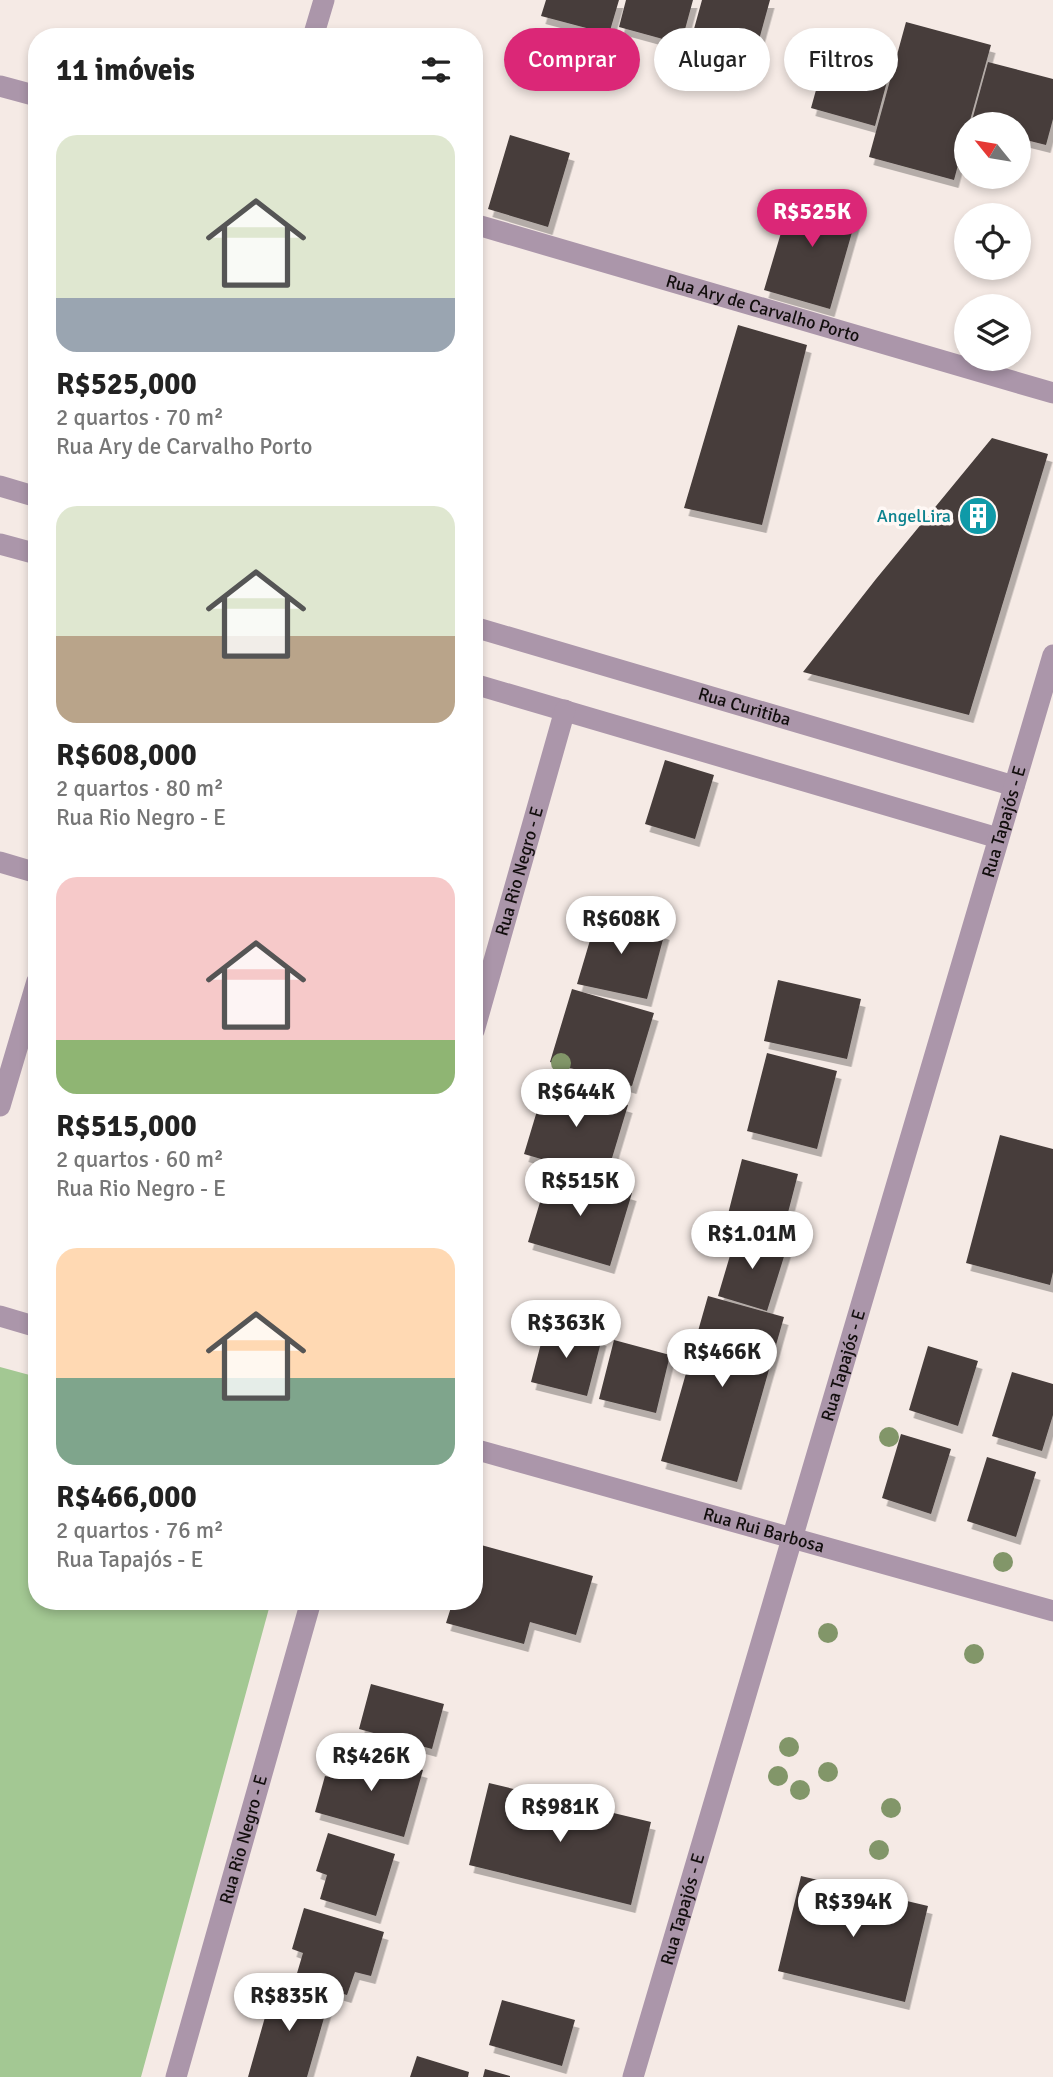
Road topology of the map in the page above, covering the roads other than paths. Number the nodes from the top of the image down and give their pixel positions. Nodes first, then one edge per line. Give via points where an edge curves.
1 (324, 0) edge
2 (316, 28) edge
3 (0, 86) edge
4 (28, 94) edge
5 (483, 227) edge
6 (1053, 393) edge
7 (0, 486) edge
8 (28, 494) edge
9 (0, 544) edge
10 (28, 552) edge
11 (483, 629) edge
12 (1053, 655) edge
13 (483, 687) edge
14 (565, 710) junction
15 (1014, 786) junction
16 (998, 838) junction
17 (0, 862) edge
18 (28, 870) edge
19 (483, 985) edge
20 (28, 1011) edge
21 (0, 1106) edge
22 (0, 1316) edge
23 (28, 1324) edge
24 (483, 1452) edge
25 (791, 1538) junction
26 (308, 1610) edge
27 (1053, 1612) edge
28 (176, 2077) edge
29 (633, 2077) edge

1 - 2 street
3 - 4 street
5 - 6 street, Rua Ary de Carvalho Porto
7 - 8 street
9 - 10 street
11 - 15 street, Rua Curitiba
12 - 15 street, Rua Tapajós - E
13 - 14 street
14 - 16 street
14 - 19 street, Rua Rio Negro - E
15 - 16 street, Rua Tapajós - E
16 - 25 street, Rua Tapajós - E
17 - 18 street
20 - 21 street
22 - 23 street
24 - 25 street, Rua Rui Barbosa
25 - 27 street, Rua Rui Barbosa
25 - 29 street, Rua Tapajós - E
26 - 28 street, Rua Rio Negro - E

